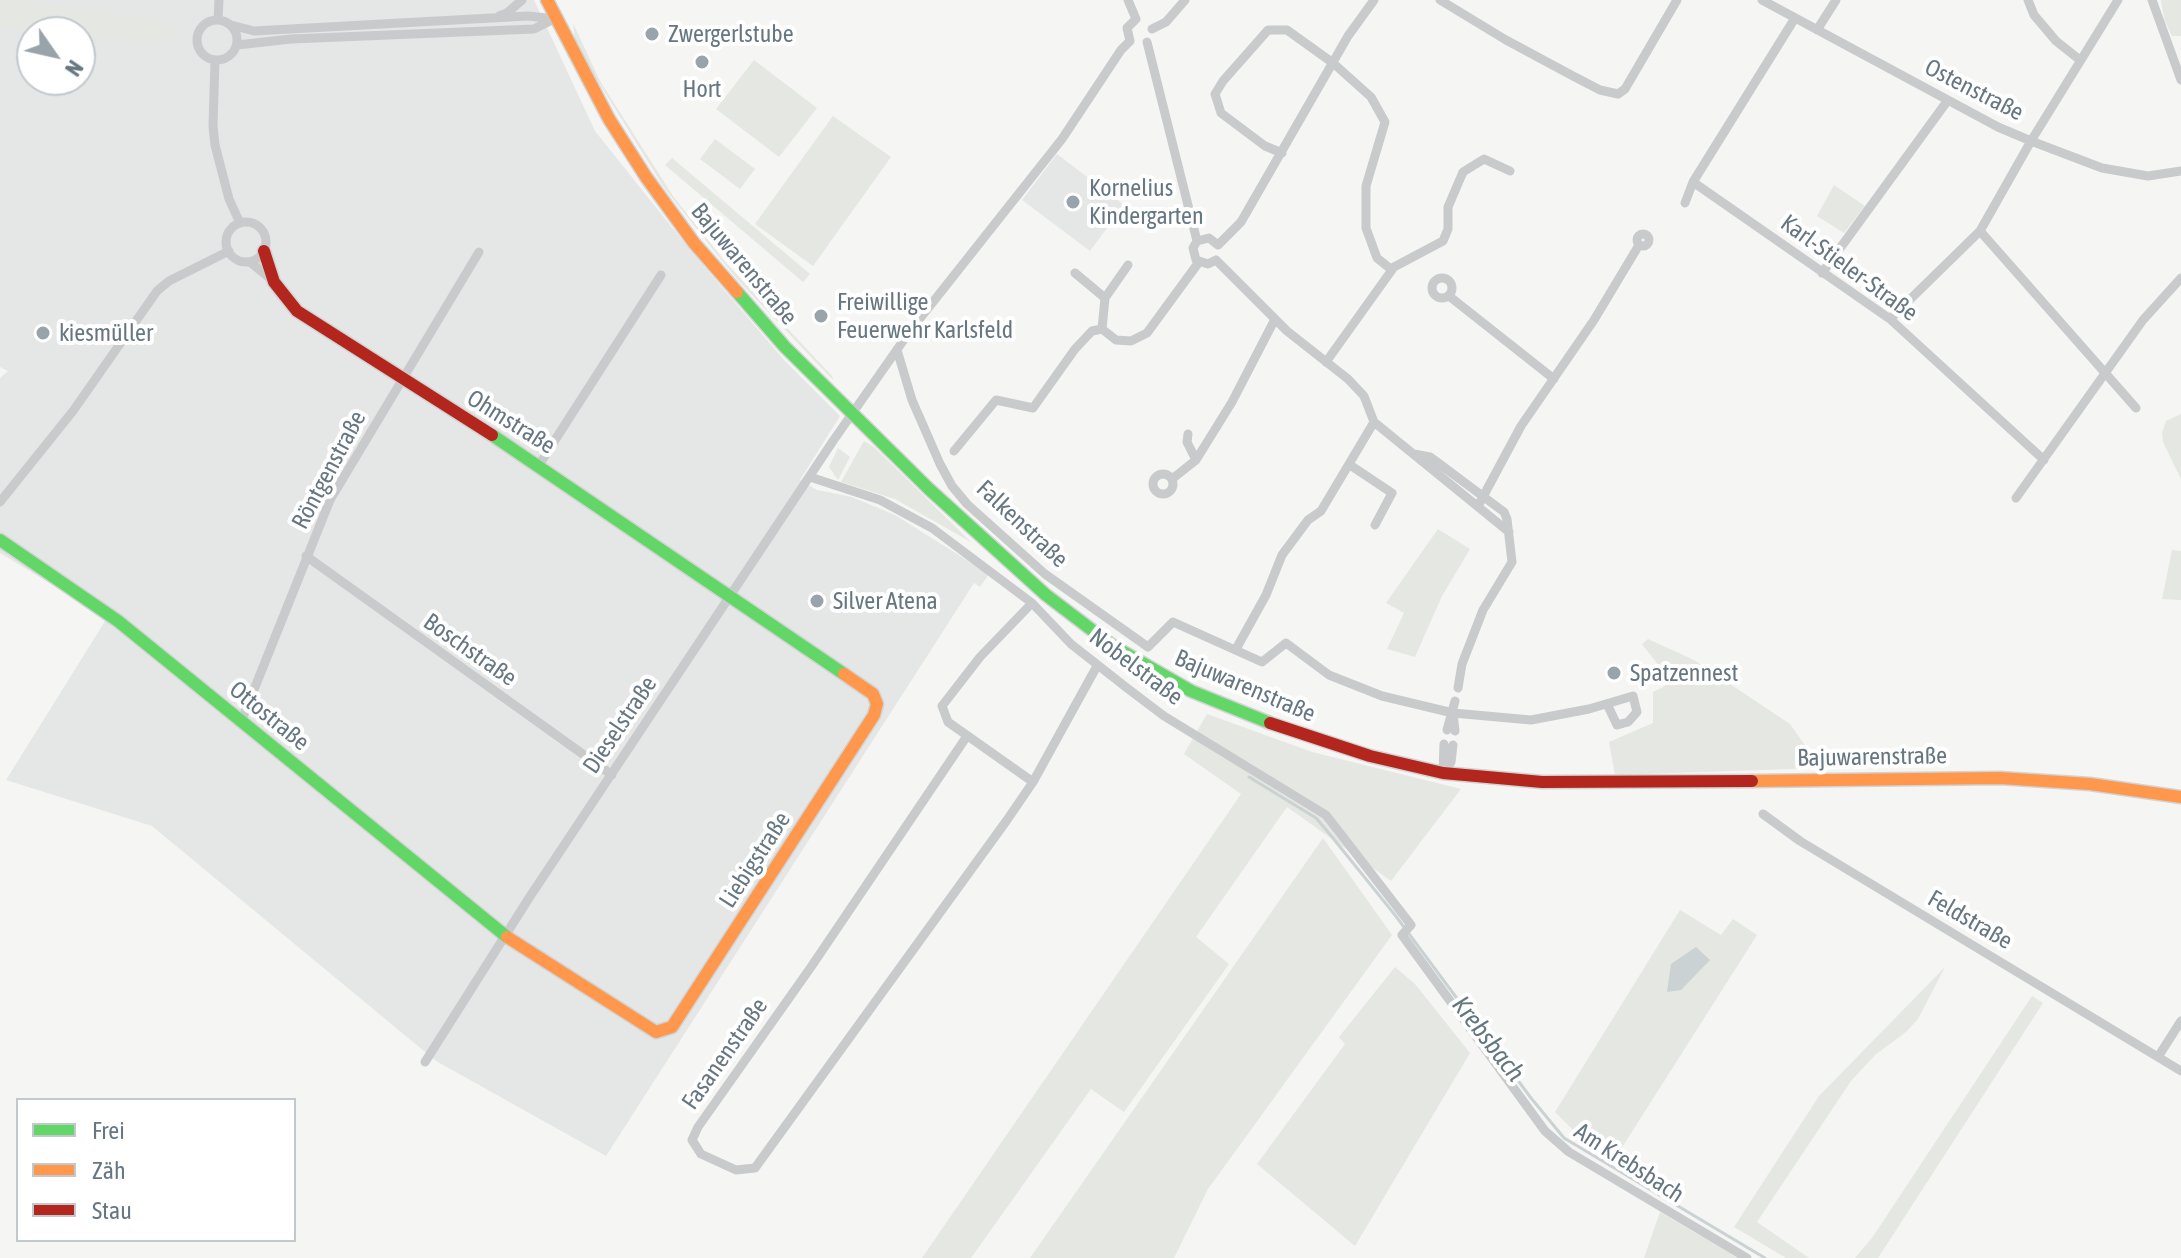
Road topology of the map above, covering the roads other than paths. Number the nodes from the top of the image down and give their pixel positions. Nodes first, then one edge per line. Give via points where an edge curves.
1 (219, 0) edge
2 (522, 0) edge
3 (547, 0) edge
4 (1128, 0) edge
5 (1185, 0) edge
6 (1374, 0) edge
7 (1440, 0) edge
8 (1677, 0) edge
9 (1762, 0) edge
10 (1836, 0) edge
11 (2028, 0) edge
12 (2118, 0) edge
13 (2152, 0) edge
14 (494, 18) junction
15 (1795, 18) junction
16 (556, 19) junction
17 (1136, 19) junction
18 (218, 20) junction
19 (231, 25) junction
20 (1152, 29) junction
21 (1817, 30) junction
22 (1130, 41) junction
23 (1147, 42) junction
24 (237, 45) junction
25 (215, 60) junction
26 (2080, 60) junction
27 (1333, 63) junction
28 (2181, 80) edge
29 (1948, 100) junction
30 (2031, 141) junction
31 (1282, 153) junction
32 (1510, 171) dead end
33 (2181, 171) edge
34 (1693, 182) junction
35 (1685, 203) dead end
36 (240, 223) junction
37 (1980, 231) junction
38 (1197, 241) junction
39 (1218, 245) junction
40 (1639, 245) dead end
41 (229, 251) junction
42 (264, 251) junction
43 (479, 252) dead end
44 (1216, 260) junction
45 (250, 262) junction
46 (1199, 262) junction
47 (1128, 265) dead end
48 (1392, 270) junction
49 (1075, 273) dead end
50 (1822, 273) junction
51 (661, 275) dead end
52 (2181, 278) edge
53 (274, 282) junction
54 (1449, 296) dead end
55 (1105, 298) junction
56 (1275, 319) junction
57 (1890, 319) junction
58 (1102, 329) junction
59 (897, 350) junction
60 (1326, 362) junction
61 (2106, 375) junction
62 (402, 379) junction
63 (1554, 379) junction
64 (2136, 408) dead end
65 (853, 415) junction
66 (1374, 422) junction
67 (1188, 434) dead end
68 (1414, 454) junction
69 (947, 458) junction
70 (1196, 460) junction
71 (2044, 460) junction
72 (539, 465) junction
73 (1350, 465) junction
74 (810, 477) junction
75 (1172, 479) dead end
76 (1484, 497) junction
77 (2016, 498) dead end
78 (0, 502) edge
79 (1478, 506) junction
80 (1375, 525) dead end
81 (1509, 532) junction
82 (0, 540) edge
83 (306, 556) junction
84 (730, 596) junction
85 (1032, 603) junction
86 (1236, 649) junction
87 (1097, 666) junction
88 (1458, 688) dead end
89 (1455, 701) dead end
90 (1607, 704) dead end
91 (1453, 713) junction
92 (241, 722) junction
93 (1451, 730) dead end
94 (967, 736) junction
95 (1449, 744) dead end
96 (1443, 773) junction
97 (612, 775) junction
98 (1033, 782) junction
99 (2181, 797) edge
100 (1763, 814) dead end
101 (1411, 925) joint
102 (504, 935) junction
103 (2181, 1021) edge
104 (2158, 1057) junction
105 (425, 1062) dead end
106 (2181, 1071) edge
107 (1747, 1258) edge

1 - 18 street
2 - 14 street
3 - 16 street, Bajuwarenstraße
4 - 17 street
5 - 20 street
6 - 27 street
7 - 8 street via 1546,62 1618,94
9 - 15 street, Ostenstraße
10 - 21 street
11 - 26 street via 2041,24
12 - 26 street
13 - 28 street
14 - 16 street
14 - 19 street via 254,31
15 - 21 street, Ostenstraße
15 - 34 street
16 - 24 street via 534,29
16 - 65 street, Bajuwarenstraße via 609,119 694,243
17 - 20 street
17 - 22 street via 1127,28
18 - 19 street
18 - 25 street via 202,27 197,38 200,50
19 - 24 street
20 - 23 street
21 - 29 street, Ostenstraße
22 - 23 street
22 - 59 street via 1062,139
23 - 38 street
24 - 25 street via 231,55
25 - 36 street via 215,145
26 - 30 street
27 - 31 street
27 - 31 street via 1287,30 1268,30 1215,94 1221,113
27 - 48 street via 1371,97 1385,122 1366,186 1366,228 1377,258
29 - 30 street, Ostenstraße
29 - 50 street
30 - 33 street, Ostenstraße via 2102,168 2148,176
30 - 37 street
31 - 39 street via 1238,228
32 - 48 street via 1484,159 1463,172 1448,207 1443,241
34 - 35 street
34 - 50 street, Karl-Stieler-Straße
36 - 41 street via 228,235
36 - 42 street via 260,227
37 - 57 street
37 - 61 street
38 - 39 street via 1209,238
38 - 46 street via 1192,252
39 - 44 street
40 - 63 street
41 - 45 street
41 - 78 street via 157,291 73,411
42 - 45 street
42 - 53 street
43 - 62 street, Röntgenstraße
44 - 46 street
44 - 56 street
45 - 53 street
46 - 58 street via 1147,333 1131,341 1116,340
47 - 55 street
48 - 60 street
49 - 55 street
50 - 57 street, Karl-Stieler-Straße
51 - 72 street
52 - 61 street via 2143,320
53 - 62 street, Ohmstraße via 297,311
54 - 63 street
55 - 58 street
56 - 60 street
56 - 70 street
57 - 71 street, Karl-Stieler-Straße
58 - 69 street via 1079,344 1033,408 996,400
59 - 65 street
59 - 69 street, Falkenstraße via 912,400
60 - 66 street via 1364,396
61 - 64 street
61 - 71 street
62 - 72 street, Ohmstraße
62 - 83 street, Röntgenstraße via 330,500
63 - 76 street via 1521,426
65 - 74 street, Dieselstraße
65 - 96 street, Bajuwarenstraße via 986,543 1113,646 1191,691 1290,731
66 - 68 street
66 - 73 street
67 - 70 street
68 - 76 street via 1430,457
68 - 79 street
69 - 86 street, Falkenstraße via 952,486 1005,540 1065,590 1148,647 1173,622
70 - 75 street
71 - 77 street
72 - 84 street, Ohmstraße
73 - 80 street via 1392,493
73 - 86 street via 1321,511 1282,555
74 - 84 street, Dieselstraße
74 - 85 street, Nobelstraße via 908,513
76 - 79 street
76 - 81 street via 1504,512
79 - 81 street
81 - 88 street via 1512,562 1483,610
82 - 92 street, Ottostraße via 118,621
83 - 92 street, Röntgenstraße
83 - 97 street, Boschstraße
84 - 97 street, Dieselstraße
84 - 102 street, Liebigstraße via 873,694 877,704 849,756 679,1017 672,1027 656,1032
85 - 87 street, Nobelstraße
85 - 94 street via 942,706 948,722
86 - 91 street via 1262,662 1286,643 1329,675 1382,696
87 - 98 street, Fasanenstraße
87 - 101 street, Nobelstraße via 1164,716 1326,815
89 - 91 street
90 - 91 street via 1531,720
91 - 93 street via 1457,723
92 - 102 street, Ottostraße
94 - 98 street
94 - 98 street, Fasanenstraße via 698,1127 692,1140 701,1154 736,1170 755,1168
95 - 96 street via 1451,762
96 - 99 street, Bajuwarenstraße via 1612,783 2000,778
97 - 102 street, Dieselstraße
100 - 104 street, Feldstraße
101 - 107 street, Am Krebsbach via 1402,935 1545,1131 1569,1152
102 - 105 street, Dieselstraße
103 - 104 street
104 - 106 street, Feldstraße

